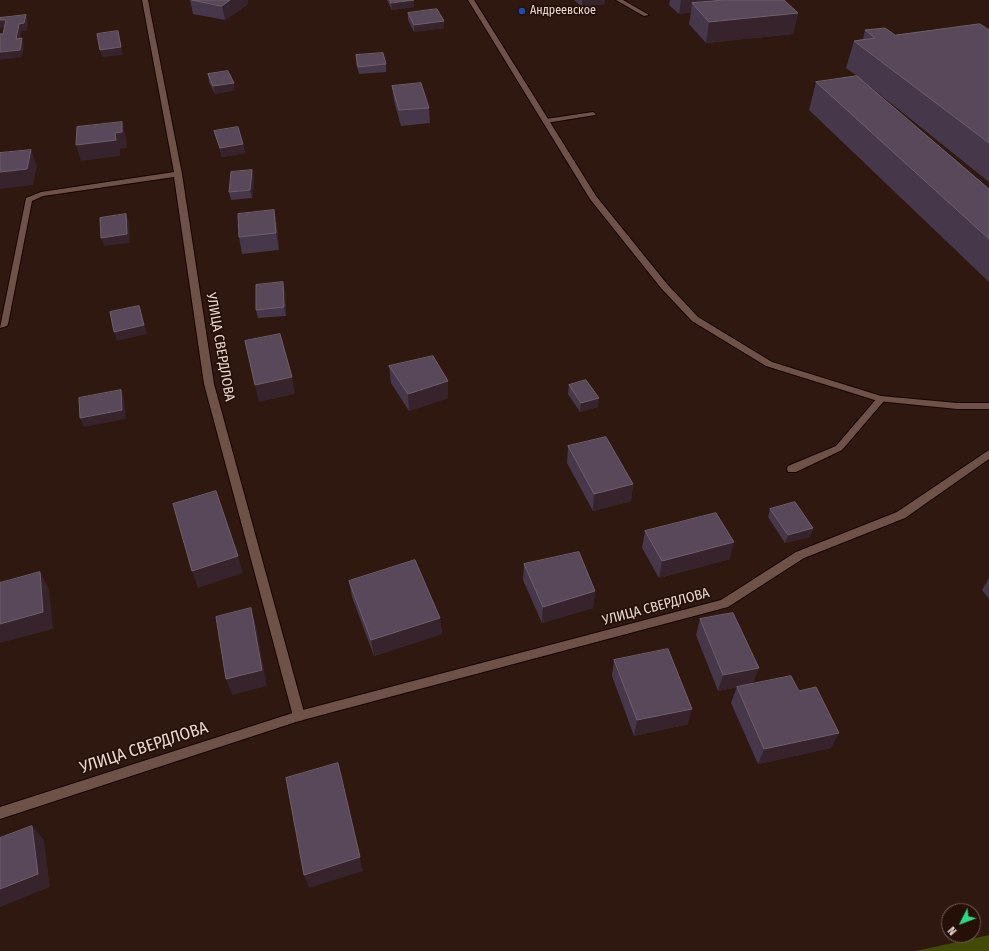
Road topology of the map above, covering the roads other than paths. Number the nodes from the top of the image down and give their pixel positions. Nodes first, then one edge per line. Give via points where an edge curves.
1 (145, 0) edge
2 (471, 0) edge
3 (619, 0) edge
4 (646, 15) dead end
5 (593, 114) dead end
6 (546, 121) junction
7 (178, 174) junction
8 (0, 325) edge
9 (881, 399) junction
10 (989, 406) edge
11 (989, 454) edge
12 (792, 469) dead end
13 (299, 716) junction
14 (0, 813) edge

1 - 7 street, УЛИЦА СВЕРДЛОВА
2 - 6 street
3 - 4 street
5 - 6 street
6 - 9 street via 594,197 664,286 695,319 769,364
7 - 8 street via 41,194 29,200 4,324
7 - 13 street, УЛИЦА СВЕРДЛОВА via 208,384
9 - 10 street via 957,406
9 - 12 street via 839,448
11 - 13 street, УЛИЦА СВЕРДЛОВА via 901,515 800,555 724,604
13 - 14 street, УЛИЦА СВЕРДЛОВА

